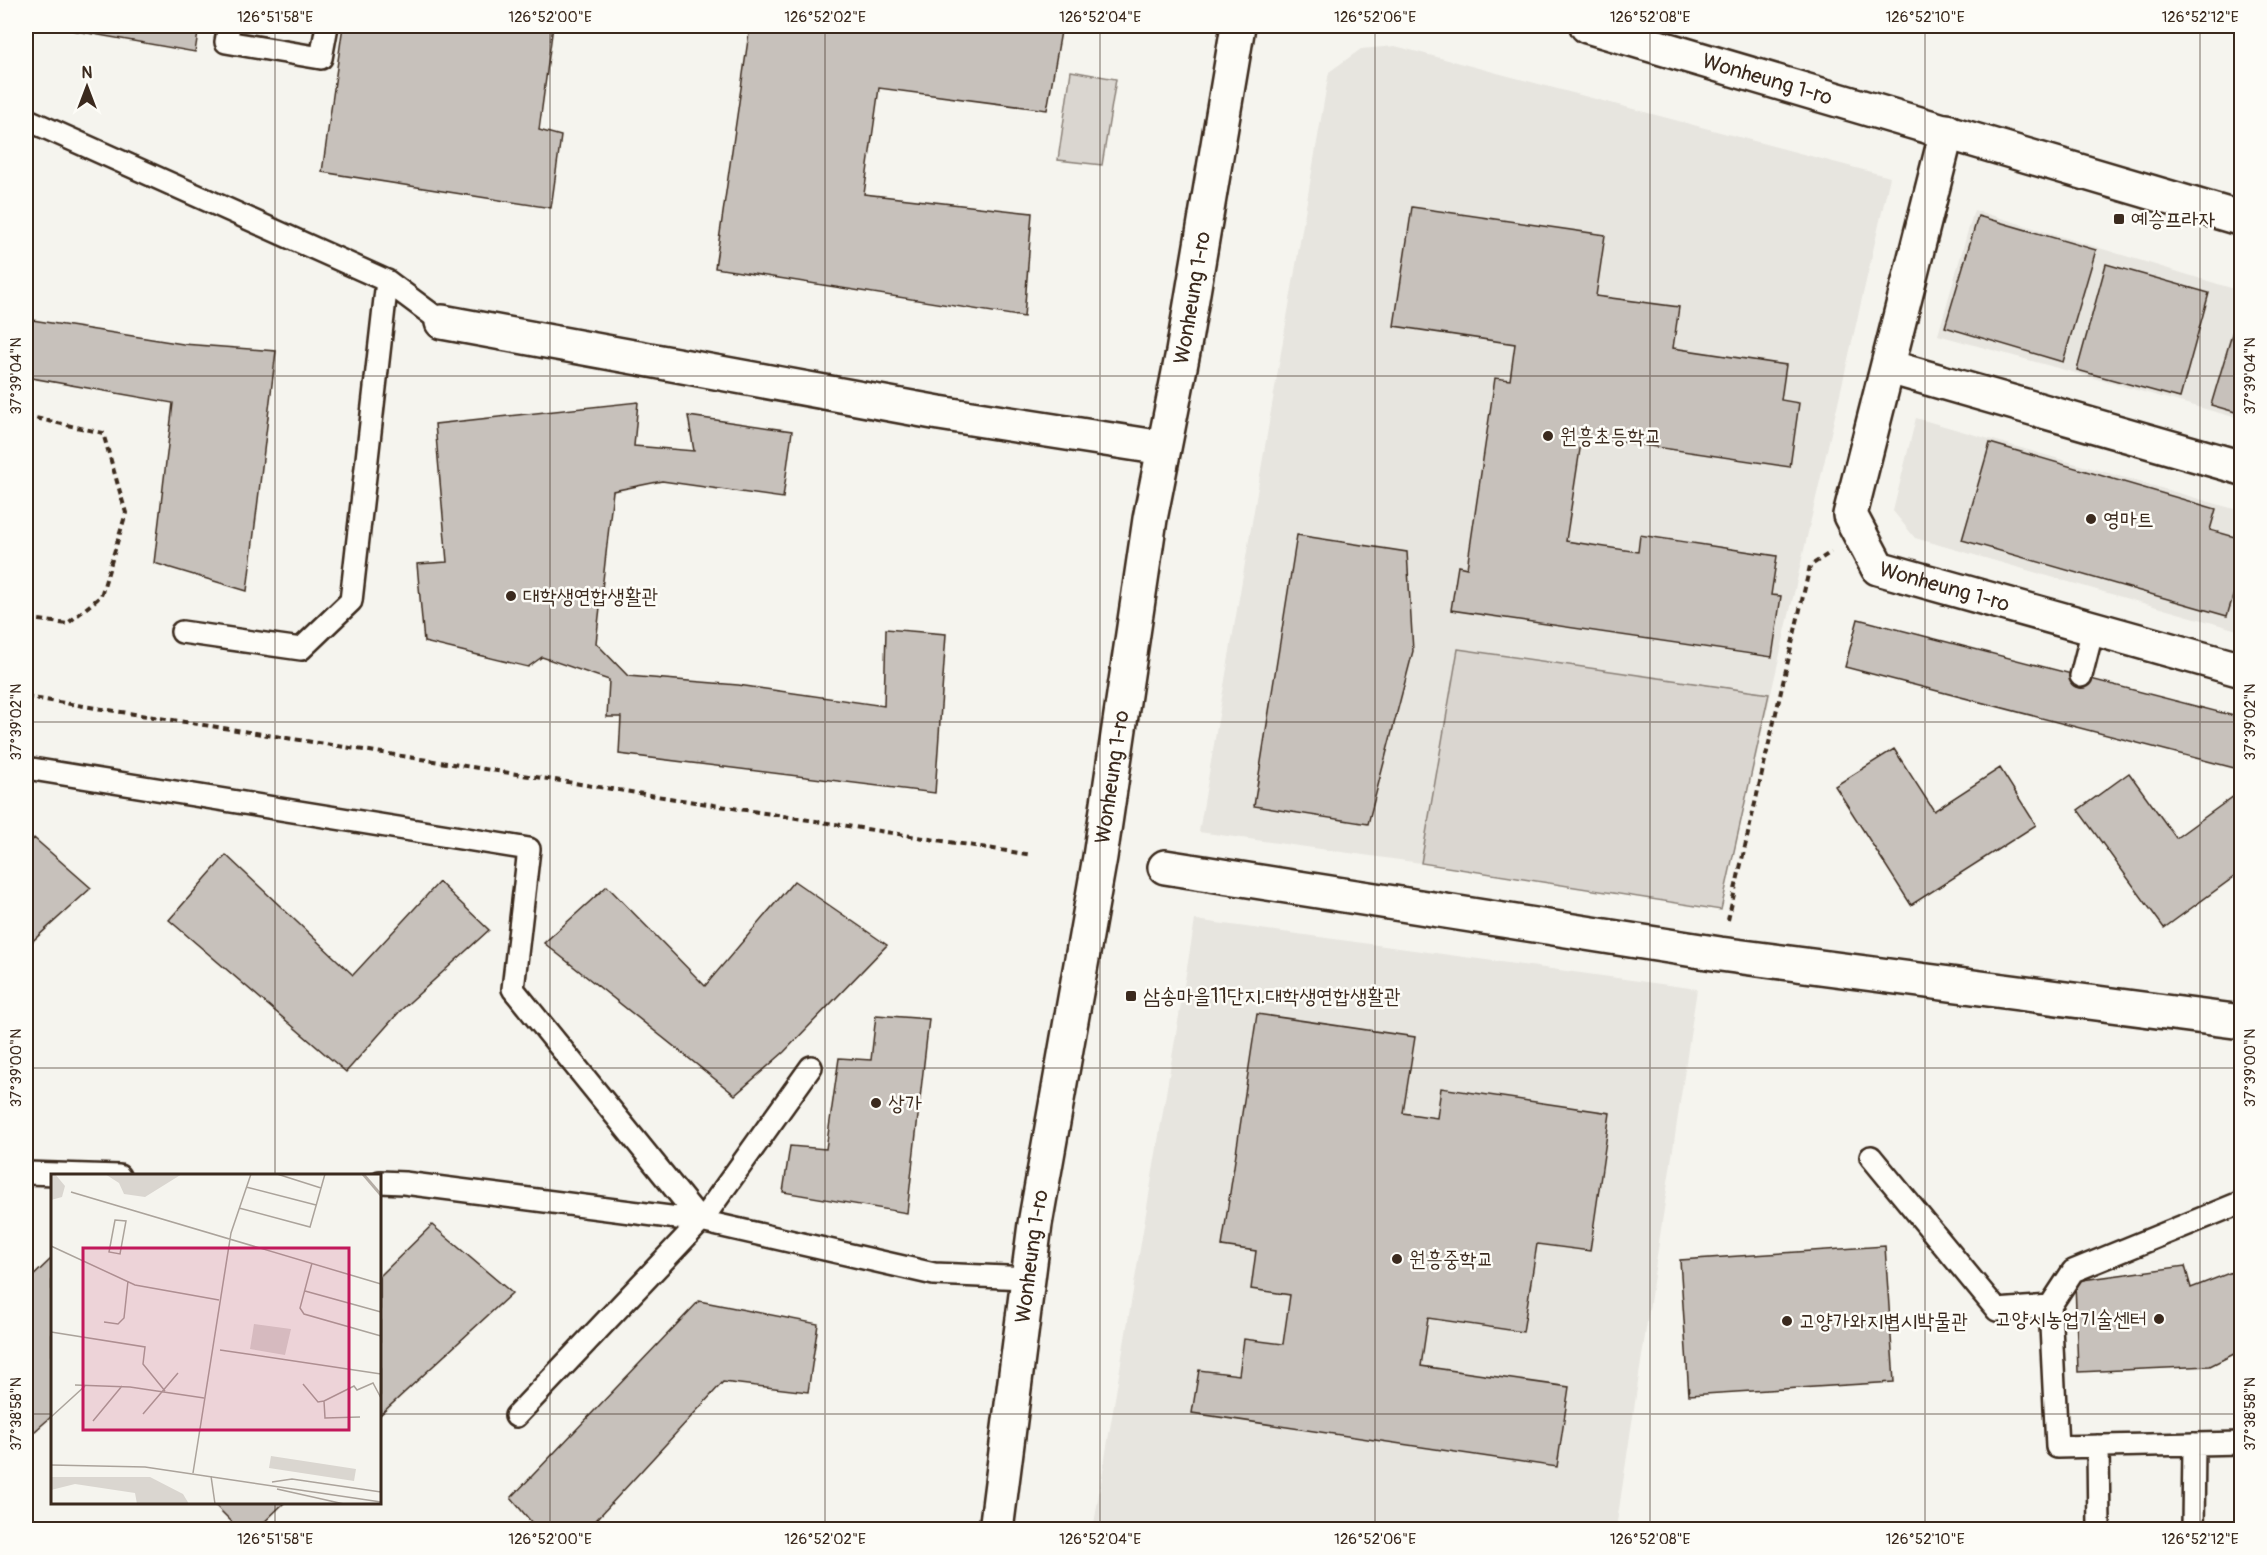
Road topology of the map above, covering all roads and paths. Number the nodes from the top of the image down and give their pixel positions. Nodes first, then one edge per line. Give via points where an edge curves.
1 (229, 26) edge
2 (327, 26) edge
3 (1238, 26) edge
4 (1587, 26) edge
5 (26, 119) edge
6 (1947, 131) junction
7 (2241, 219) edge
8 (387, 281) junction
9 (442, 322) joint
10 (1889, 367) junction
11 (26, 416) edge
12 (1163, 448) junction
13 (2241, 468) edge
14 (1839, 547) dead end
15 (26, 618) edge
16 (2093, 629) junction
17 (182, 633) dead end
18 (2241, 670) edge
19 (2081, 676) dead end
20 (26, 697) edge
21 (26, 768) edge
22 (1032, 855) dead end
23 (1165, 867) dead end
24 (1720, 954) junction
25 (2241, 1022) edge
26 (811, 1066) dead end
27 (1871, 1157) dead end
28 (26, 1173) edge
29 (57, 1174) edge
30 (381, 1182) edge
31 (2241, 1202) edge
32 (701, 1221) junction
33 (1028, 1278) junction
34 (2050, 1306) junction
35 (516, 1416) dead end
36 (2241, 1443) edge
37 (2194, 1444) junction
38 (2098, 1446) junction
39 (996, 1530) edge
40 (2098, 1530) edge
41 (2193, 1530) edge

1 - 2 lane via 226,42 321,58
3 - 12 street, Wonheung 1-ro
4 - 6 street, Wonheung 1-ro
5 - 8 lane
6 - 7 street, Wonheung 1-ro
6 - 10 street, Wonheung 1-ro
8 - 9 lane
8 - 17 lane via 351,601 301,649
9 - 12 street via 939,413
10 - 13 street
10 - 16 street, Wonheung 1-ro via 1850,515 1878,568
11 - 15 path via 103,433 126,513 101,596 67,624
12 - 33 street, Wonheung 1-ro via 1100,857
14 - 24 path via 1810,566
16 - 18 street, Wonheung 1-ro
16 - 19 lane
20 - 22 path
21 - 32 lane via 529,849 513,989
23 - 24 street
24 - 25 street
26 - 32 lane
27 - 34 lane via 1997,1310
28 - 29 lane
30 - 32 lane
31 - 34 lane via 2073,1271
32 - 33 lane via 934,1275
32 - 35 lane
33 - 39 street, Wonheung 1-ro
34 - 38 lane via 2057,1447
36 - 37 lane
37 - 38 lane
37 - 41 lane
38 - 40 lane

